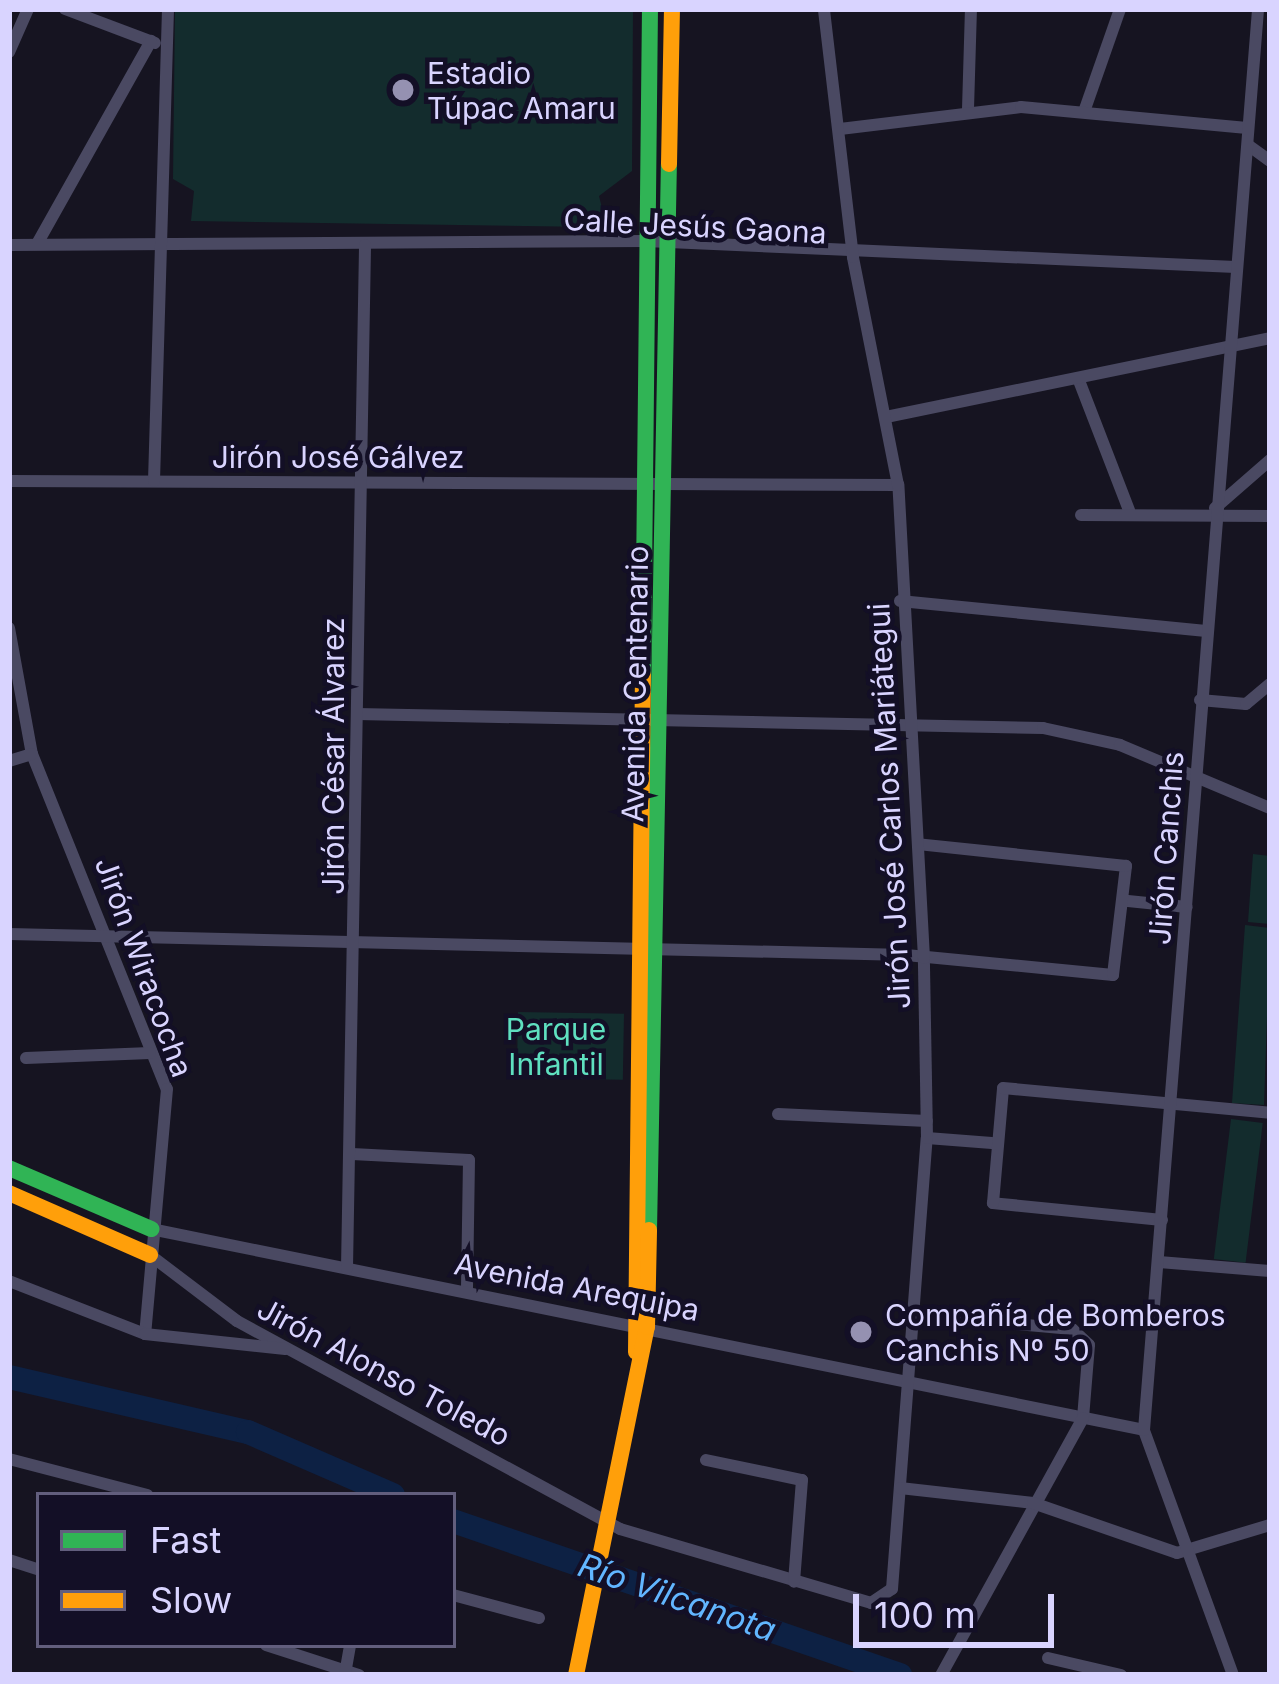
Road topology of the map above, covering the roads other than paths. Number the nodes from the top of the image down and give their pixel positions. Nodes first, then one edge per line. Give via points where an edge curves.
1 (28, 9) edge
2 (65, 9) edge
3 (167, 9) edge
4 (650, 9) edge
5 (672, 9) edge
6 (824, 9) edge
7 (971, 9) edge
8 (1120, 9) edge
9 (1258, 9) edge
10 (151, 41) junction
11 (167, 49) junction
12 (9, 52) edge
13 (968, 109) junction
14 (1085, 109) junction
15 (1247, 128) junction
16 (841, 129) junction
17 (1248, 145) junction
18 (1270, 161) edge
19 (157, 241) junction
20 (646, 241) junction
21 (9, 244) edge
22 (37, 244) junction
23 (365, 245) junction
24 (669, 248) junction
25 (853, 257) junction
26 (1235, 267) junction
27 (1270, 338) edge
28 (1227, 345) junction
29 (1078, 378) junction
30 (886, 417) junction
31 (1270, 460) edge
32 (154, 481) junction
33 (9, 482) edge
34 (358, 482) junction
35 (657, 482) junction
36 (898, 485) junction
37 (1215, 508) junction
38 (1130, 510) junction
39 (1081, 514) dead end
40 (1270, 515) edge
41 (900, 601) junction
42 (9, 628) edge
43 (1204, 631) junction
44 (1270, 684) edge
45 (1199, 700) junction
46 (357, 714) junction
47 (659, 718) junction
48 (639, 719) junction
49 (908, 724) junction
50 (32, 754) junction
51 (9, 761) edge
52 (1196, 776) junction
53 (1270, 808) edge
54 (918, 844) junction
55 (1128, 901) junction
56 (1187, 907) junction
57 (9, 934) edge
58 (114, 937) junction
59 (355, 945) junction
60 (649, 949) junction
61 (924, 958) junction
62 (150, 1053) junction
63 (26, 1058) dead end
64 (1172, 1104) junction
65 (1270, 1113) edge
66 (778, 1114) dead end
67 (927, 1120) junction
68 (927, 1138) junction
69 (992, 1143) junction
70 (352, 1154) junction
71 (9, 1168) edge
72 (9, 1193) edge
73 (1162, 1220) junction
74 (152, 1229) junction
75 (150, 1255) junction
76 (1159, 1262) junction
77 (347, 1268) junction
78 (1270, 1271) edge
79 (9, 1281) edge
80 (467, 1292) junction
81 (916, 1316) junction
82 (640, 1326) junction
83 (145, 1334) junction
84 (291, 1349) junction
85 (909, 1382) junction
86 (1083, 1418) junction
87 (1144, 1430) junction
88 (9, 1459) edge
89 (706, 1460) dead end
90 (900, 1488) junction
91 (136, 1492) edge
92 (1033, 1503) junction
93 (603, 1520) junction
94 (1270, 1525) edge
95 (1190, 1553) junction
96 (794, 1582) junction
97 (456, 1596) edge
98 (884, 1603) joint
99 (539, 1618) dead end
100 (275, 1648) edge
101 (1048, 1658) dead end
102 (350, 1674) edge
103 (576, 1675) edge
104 (941, 1675) edge
105 (1121, 1675) edge
106 (1233, 1675) edge

1 - 12 street
2 - 10 street
3 - 11 street
4 - 20 street
5 - 24 street, Avenida Centenario
6 - 16 street, Jirón José Carlos Mariátegui
7 - 13 street
8 - 14 street
9 - 15 street, Jirón Canchis
10 - 11 street
10 - 22 street
11 - 19 street
13 - 14 street
13 - 16 street
14 - 15 street
15 - 17 street, Jirón Canchis
16 - 25 street, Jirón José Carlos Mariátegui
17 - 18 street
17 - 26 street, Jirón Canchis
19 - 22 street, Calle Jesús Gaona
19 - 23 street, Calle Jesús Gaona
19 - 32 street
20 - 23 street, Calle Jesús Gaona
20 - 24 street, Calle Jesús Gaona
20 - 35 street
21 - 22 street, Calle Jesús Gaona
23 - 34 street, Jirón César Álvarez
24 - 25 street, Calle Jesús Gaona
24 - 35 street, Avenida Centenario
25 - 26 street, Calle Jesús Gaona
25 - 30 street, Jirón José Carlos Mariátegui
26 - 28 street, Jirón Canchis
27 - 28 street
28 - 29 street
28 - 37 street, Jirón Canchis
29 - 30 street
29 - 38 street
30 - 36 street, Jirón José Carlos Mariátegui
31 - 37 street
32 - 33 street, Jirón José Gálvez
32 - 34 street, Jirón José Gálvez
34 - 35 street, Jirón José Gálvez
34 - 46 street, Jirón César Álvarez
35 - 36 street, Jirón José Gálvez
35 - 47 street, Avenida Centenario
35 - 48 street
36 - 41 street, Jirón José Carlos Mariátegui
37 - 38 street
37 - 40 street
37 - 43 street, Jirón Canchis
38 - 39 street
41 - 43 street
41 - 49 street, Jirón José Carlos Mariátegui
42 - 50 street, Jirón Wiracocha
43 - 45 street, Jirón Canchis
44 - 45 street via 1246,704
45 - 52 street, Jirón Canchis
46 - 48 street
46 - 59 street, Jirón César Álvarez
47 - 48 street
47 - 49 street
47 - 60 street, Avenida Centenario
48 - 60 street
49 - 52 street via 1082,735
49 - 54 street, Jirón José Carlos Mariátegui
50 - 51 street
50 - 58 street, Jirón Wiracocha
52 - 53 street
52 - 56 street, Jirón Canchis
54 - 55 street via 1126,866
54 - 61 street, Jirón José Carlos Mariátegui
55 - 56 street
55 - 61 street via 1113,975
56 - 64 street, Jirón Canchis
57 - 58 street
58 - 59 street
58 - 62 street, Jirón Wiracocha
59 - 60 street
59 - 70 street, Jirón César Álvarez
60 - 61 street
60 - 82 street
61 - 67 street, Jirón José Carlos Mariátegui
62 - 63 street
62 - 74 street, Jirón Wiracocha via 166,1089
64 - 65 street
64 - 69 street via 1003,1088
64 - 73 street, Jirón Canchis
66 - 67 street
67 - 68 street, Jirón José Carlos Mariátegui
68 - 69 street
68 - 81 street, Jirón José Carlos Mariátegui
69 - 73 street via 993,1203
70 - 77 street, Jirón César Álvarez
70 - 80 street via 469,1160
71 - 74 street, Avenida Arequipa
72 - 75 street
73 - 76 street, Jirón Canchis
74 - 75 street, Jirón Wiracocha
74 - 77 street, Avenida Arequipa
75 - 83 street, Jirón Wiracocha
75 - 84 street, Jirón Alonso Toledo
76 - 78 street
76 - 87 street, Jirón Canchis
77 - 80 street, Avenida Arequipa
79 - 83 street
80 - 82 street, Avenida Arequipa
81 - 85 street, Jirón José Carlos Mariátegui
81 - 86 street via 1087,1333
82 - 85 street, Avenida Arequipa
82 - 93 street
83 - 84 street
84 - 93 street, Jirón Alonso Toledo
85 - 86 street, Avenida Arequipa
85 - 90 street, Jirón José Carlos Mariátegui
86 - 87 street, Avenida Arequipa
86 - 92 street
87 - 95 street, Jirón Canchis
88 - 91 street
89 - 96 street via 802,1480
90 - 92 street
90 - 98 street, Jirón José Carlos Mariátegui
92 - 95 street
92 - 104 street
93 - 96 street, Jirón Alonso Toledo
93 - 103 street
94 - 95 street
95 - 106 street, Jirón Canchis
96 - 98 street, Jirón Alonso Toledo
97 - 99 street
100 - 102 street
101 - 105 street

